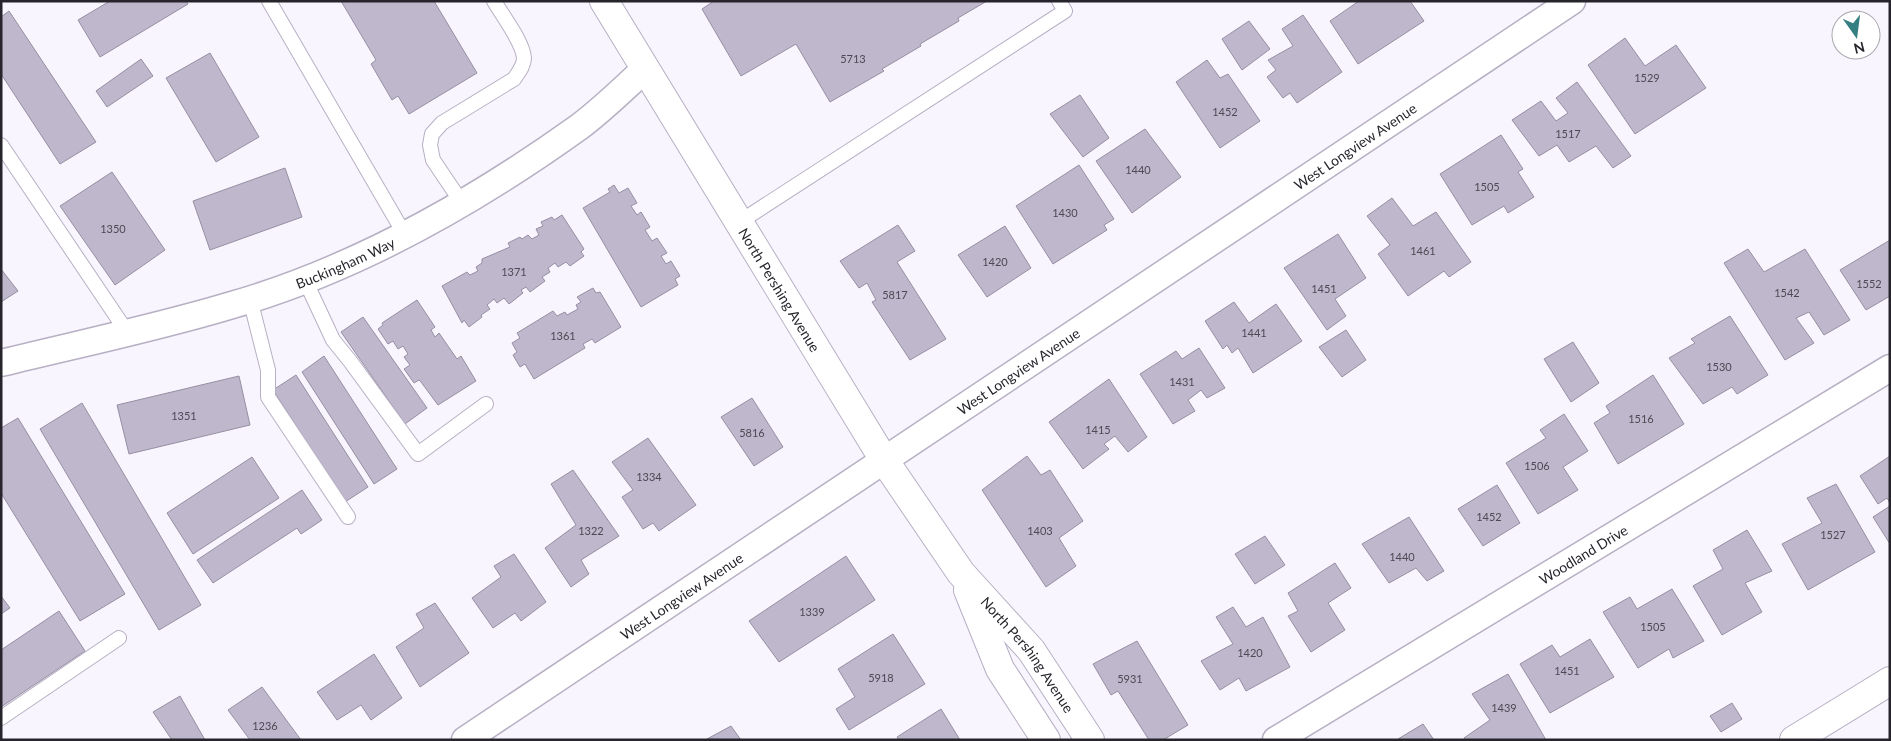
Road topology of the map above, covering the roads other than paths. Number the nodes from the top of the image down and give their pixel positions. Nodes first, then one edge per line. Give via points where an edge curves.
1 (269, 1) edge
2 (494, 1) edge
3 (604, 1) edge
4 (1059, 1) edge
5 (1572, 1) edge
6 (644, 70) junction
7 (1, 145) edge
8 (462, 203) junction
9 (738, 223) junction
10 (405, 235) junction
11 (305, 280) junction
12 (250, 299) junction
13 (127, 332) junction
14 (1, 363) edge
15 (1890, 368) edge
16 (486, 404) dead end
17 (884, 460) junction
18 (348, 517) dead end
19 (961, 573) junction
20 (118, 638) dead end
21 (1890, 681) edge
22 (1, 718) edge
23 (492, 732) edge
24 (465, 740) edge
25 (1046, 740) edge
26 (1090, 740) edge
27 (1276, 740) edge
28 (1794, 740) edge

1 - 10 lane
2 - 8 lane via 520,47 524,58 522,68 514,79 442,123 432,134 430,145 434,160
3 - 6 main road, North Pershing Avenue
4 - 9 lane via 1065,10
5 - 17 street, West Longview Avenue
6 - 8 street, Buckingham Way via 580,126
6 - 9 main road, North Pershing Avenue
7 - 13 lane
8 - 10 street, Buckingham Way
9 - 17 main road, North Pershing Avenue
10 - 11 street, Buckingham Way
11 - 12 street, Buckingham Way
11 - 16 lane via 333,340 418,454
12 - 13 street, Buckingham Way
12 - 18 lane via 268,370 268,397
13 - 14 street, Buckingham Way
15 - 27 street, Woodland Drive
17 - 19 main road, North Pershing Avenue
17 - 23 street, West Longview Avenue
19 - 25 main road, North Pershing Avenue via 1000,669
19 - 26 main road, North Pershing Avenue via 1031,650
20 - 22 lane
21 - 28 main road
23 - 24 street, West Longview Avenue

